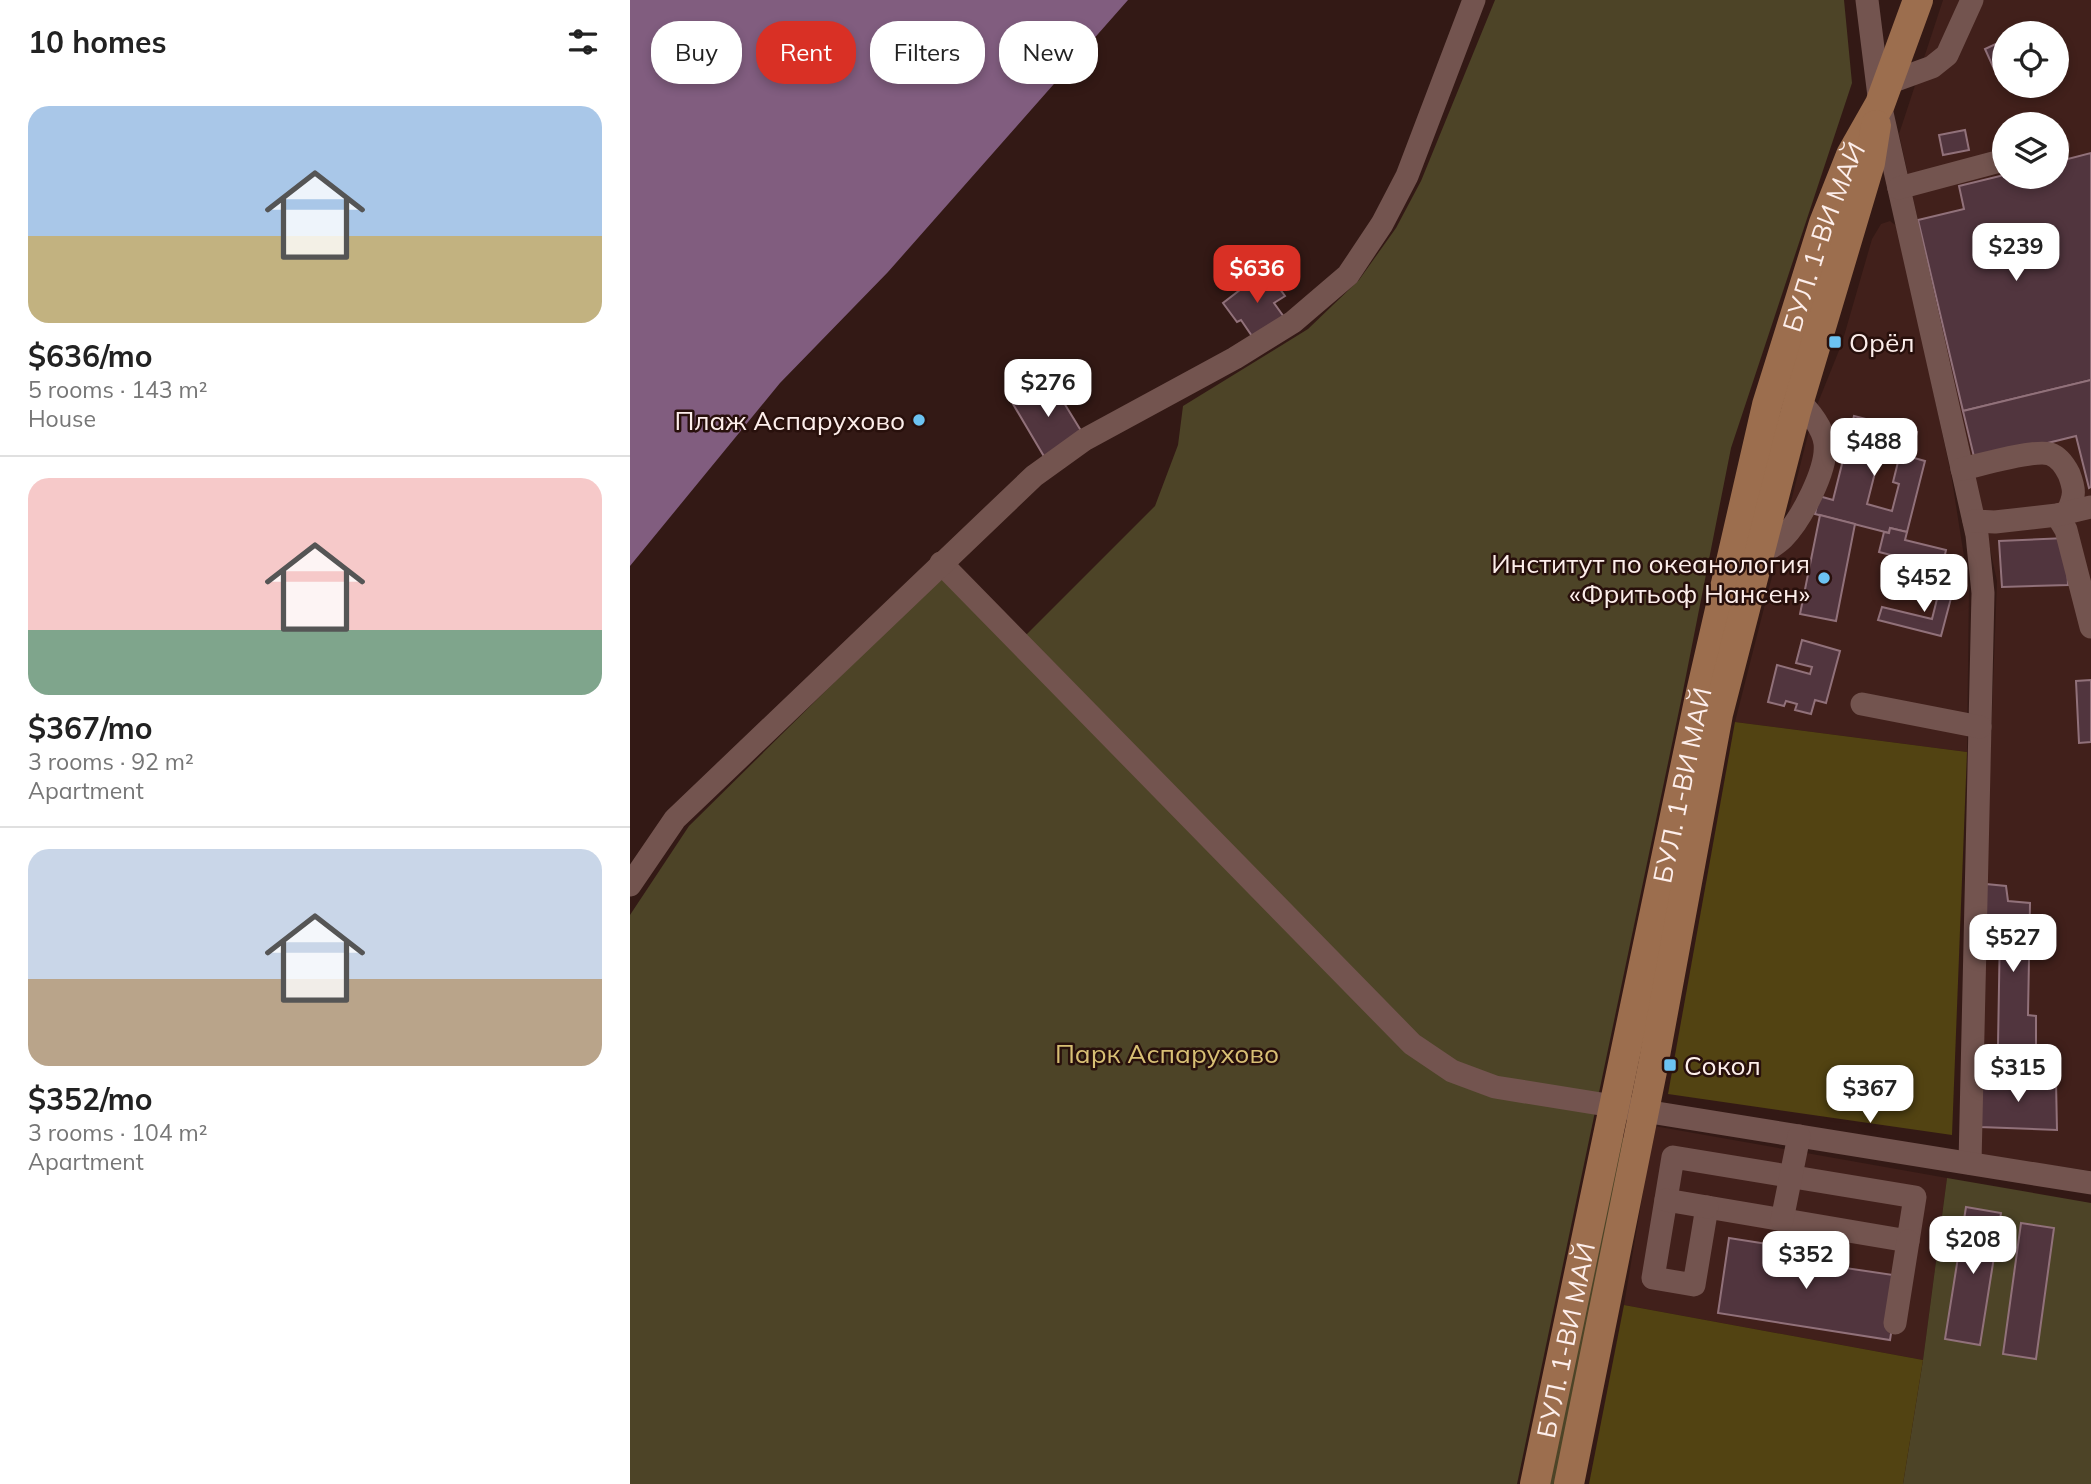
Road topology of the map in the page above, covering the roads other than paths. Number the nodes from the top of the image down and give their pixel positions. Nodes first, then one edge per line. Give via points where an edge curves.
1 (1474, 0) edge
2 (1867, 0) edge
3 (1918, 0) edge
4 (1972, 0) edge
5 (1884, 94) junction
6 (1992, 163) edge
7 (1899, 188) junction
8 (1962, 469) junction
9 (2072, 511) edge
10 (1974, 521) junction
11 (941, 563) junction
12 (2091, 627) edge
13 (1862, 704) dead end
14 (1980, 727) junction
15 (630, 886) edge
16 (1629, 1108) junction
17 (1799, 1136) junction
18 (1970, 1163) junction
19 (1791, 1176) junction
20 (2091, 1183) edge
21 (1666, 1200) junction
22 (1707, 1207) junction
23 (1782, 1220) junction
24 (1908, 1241) junction
25 (1895, 1324) dead end
26 (1535, 1484) edge
27 (1569, 1484) edge

1 - 11 street via 1407,176 1348,275 1282,329 1084,440 1034,476
2 - 5 street
3 - 5 main road, БУЛ. 1-ВИ МАЙ
4 - 5 street via 1947,55
5 - 7 street
5 - 16 main road, БУЛ. 1-ВИ МАЙ via 1870,163 1800,402 1718,714 1654,1061
5 - 16 main road, БУЛ. 1-ВИ МАЙ via 1851,155 1824,223 1767,405 1699,701
6 - 7 street
7 - 8 street
8 - 9 street via 2050,454 2064,464 2070,476 2075,496
8 - 10 street
9 - 10 street
9 - 12 street via 2066,530
10 - 14 street via 1983,593
11 - 15 street via 675,819
11 - 16 street via 1412,1044 1452,1071 1495,1087
13 - 14 street
14 - 18 street
16 - 17 street
16 - 26 main road, БУЛ. 1-ВИ МАЙ
16 - 27 main road, БУЛ. 1-ВИ МАЙ
17 - 18 street
17 - 19 street
18 - 20 street
19 - 21 street via 1673,1157
19 - 23 street
19 - 24 street via 1914,1197
21 - 22 street
21 - 22 street via 1653,1279 1694,1285
22 - 23 street
23 - 24 street
24 - 25 street

